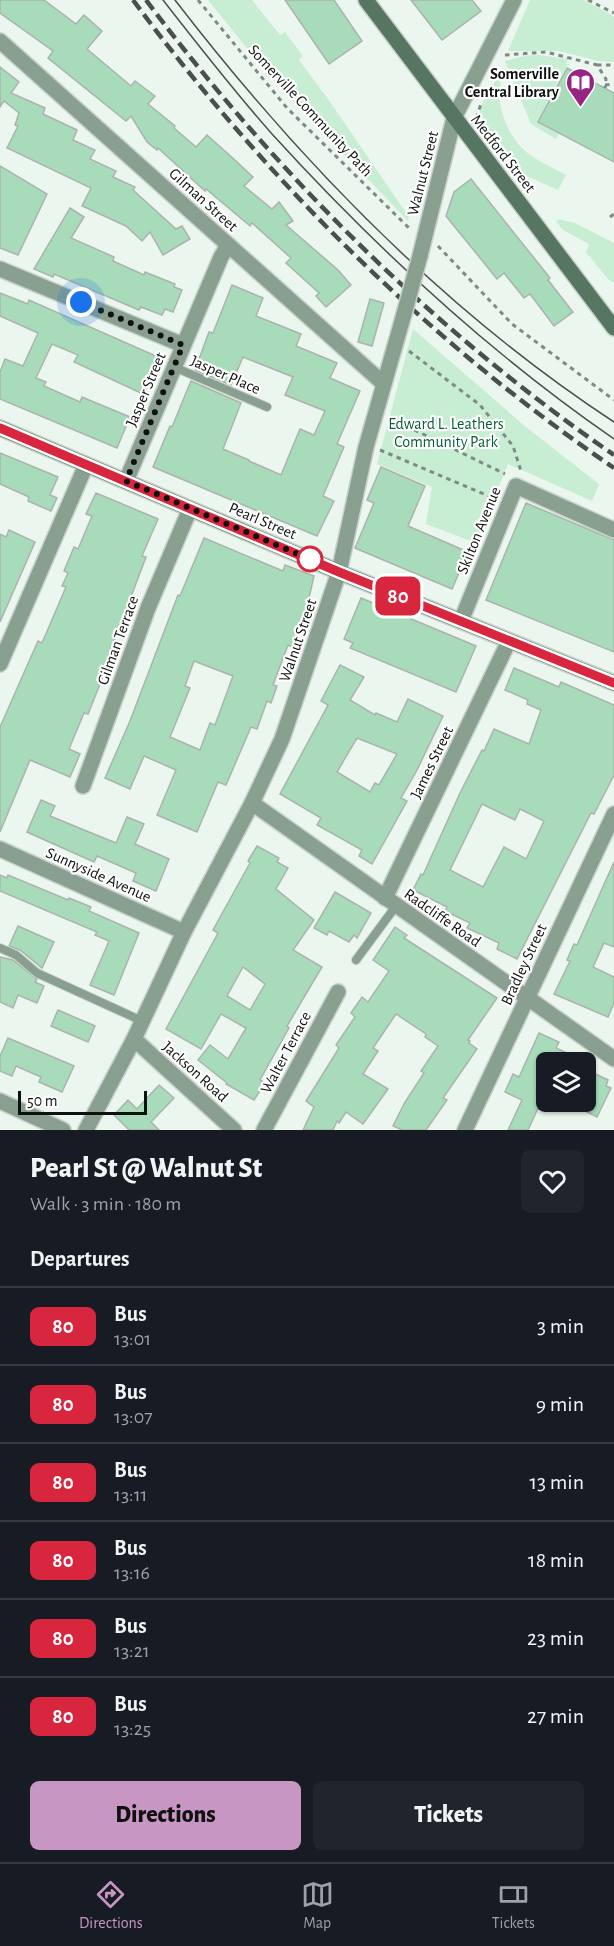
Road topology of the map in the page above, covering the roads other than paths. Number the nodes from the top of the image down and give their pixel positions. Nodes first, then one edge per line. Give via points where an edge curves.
1 (366, 0) edge
2 (514, 0) edge
3 (0, 41) edge
4 (454, 118) junction
5 (228, 245) junction
6 (0, 269) edge
7 (614, 328) edge
8 (183, 345) junction
9 (174, 367) junction
10 (384, 384) junction
11 (267, 407) dead end
12 (0, 428) edge
13 (87, 465) junction
14 (126, 481) junction
15 (190, 509) junction
16 (614, 530) edge
17 (339, 572) junction
18 (461, 621) junction
19 (509, 641) junction
20 (0, 664) edge
21 (614, 683) edge
22 (83, 786) dead end
23 (252, 802) junction
24 (614, 814) edge
25 (0, 849) edge
26 (390, 902) junction
27 (184, 932) junction
28 (0, 948) edge
29 (356, 960) dead end
30 (338, 992) dead end
31 (527, 999) junction
32 (142, 1021) junction
33 (134, 1039) junction
34 (614, 1059) edge
35 (0, 1101) edge
36 (63, 1130) edge
37 (86, 1130) edge
38 (234, 1130) edge
39 (264, 1130) edge
40 (465, 1130) edge

1 - 4 street, Medford Street
2 - 4 street, Walnut Street
3 - 5 street, Gilman Street
4 - 7 street, Medford Street
4 - 10 street, Walnut Street, bridge
5 - 8 street, Jasper Street
5 - 10 street, Gilman Street
6 - 8 street
8 - 9 street, Jasper Street
9 - 11 lane, Jasper Place
9 - 14 street, Jasper Street
10 - 17 street, Walnut Street
12 - 13 street, Pearl Street
13 - 14 street, Pearl Street
13 - 20 street
14 - 15 street, Pearl Street
15 - 17 street, Pearl Street
15 - 22 street, Gilman Terrace via 148,608
16 - 18 street, Skilton Avenue via 516,486
17 - 18 street, Pearl Street
17 - 23 street, Walnut Street via 282,739
18 - 19 street, Pearl Street
19 - 21 street, Pearl Street
19 - 26 street, James Street
23 - 26 street, Radcliffe Road
23 - 27 street, Walnut Street
24 - 31 street, Bradley Street
25 - 27 street, Sunnyside Avenue
26 - 29 lane
26 - 31 street, Radcliffe Road
27 - 32 street, Walnut Street
28 - 32 lane via 16,955 37,973
30 - 39 street, Walter Terrace
31 - 34 street, Radcliffe Road
31 - 40 street, Bradley Street
32 - 33 street, Walnut Street
33 - 37 street, Walnut Street
33 - 38 street, Jackson Road
35 - 36 street

